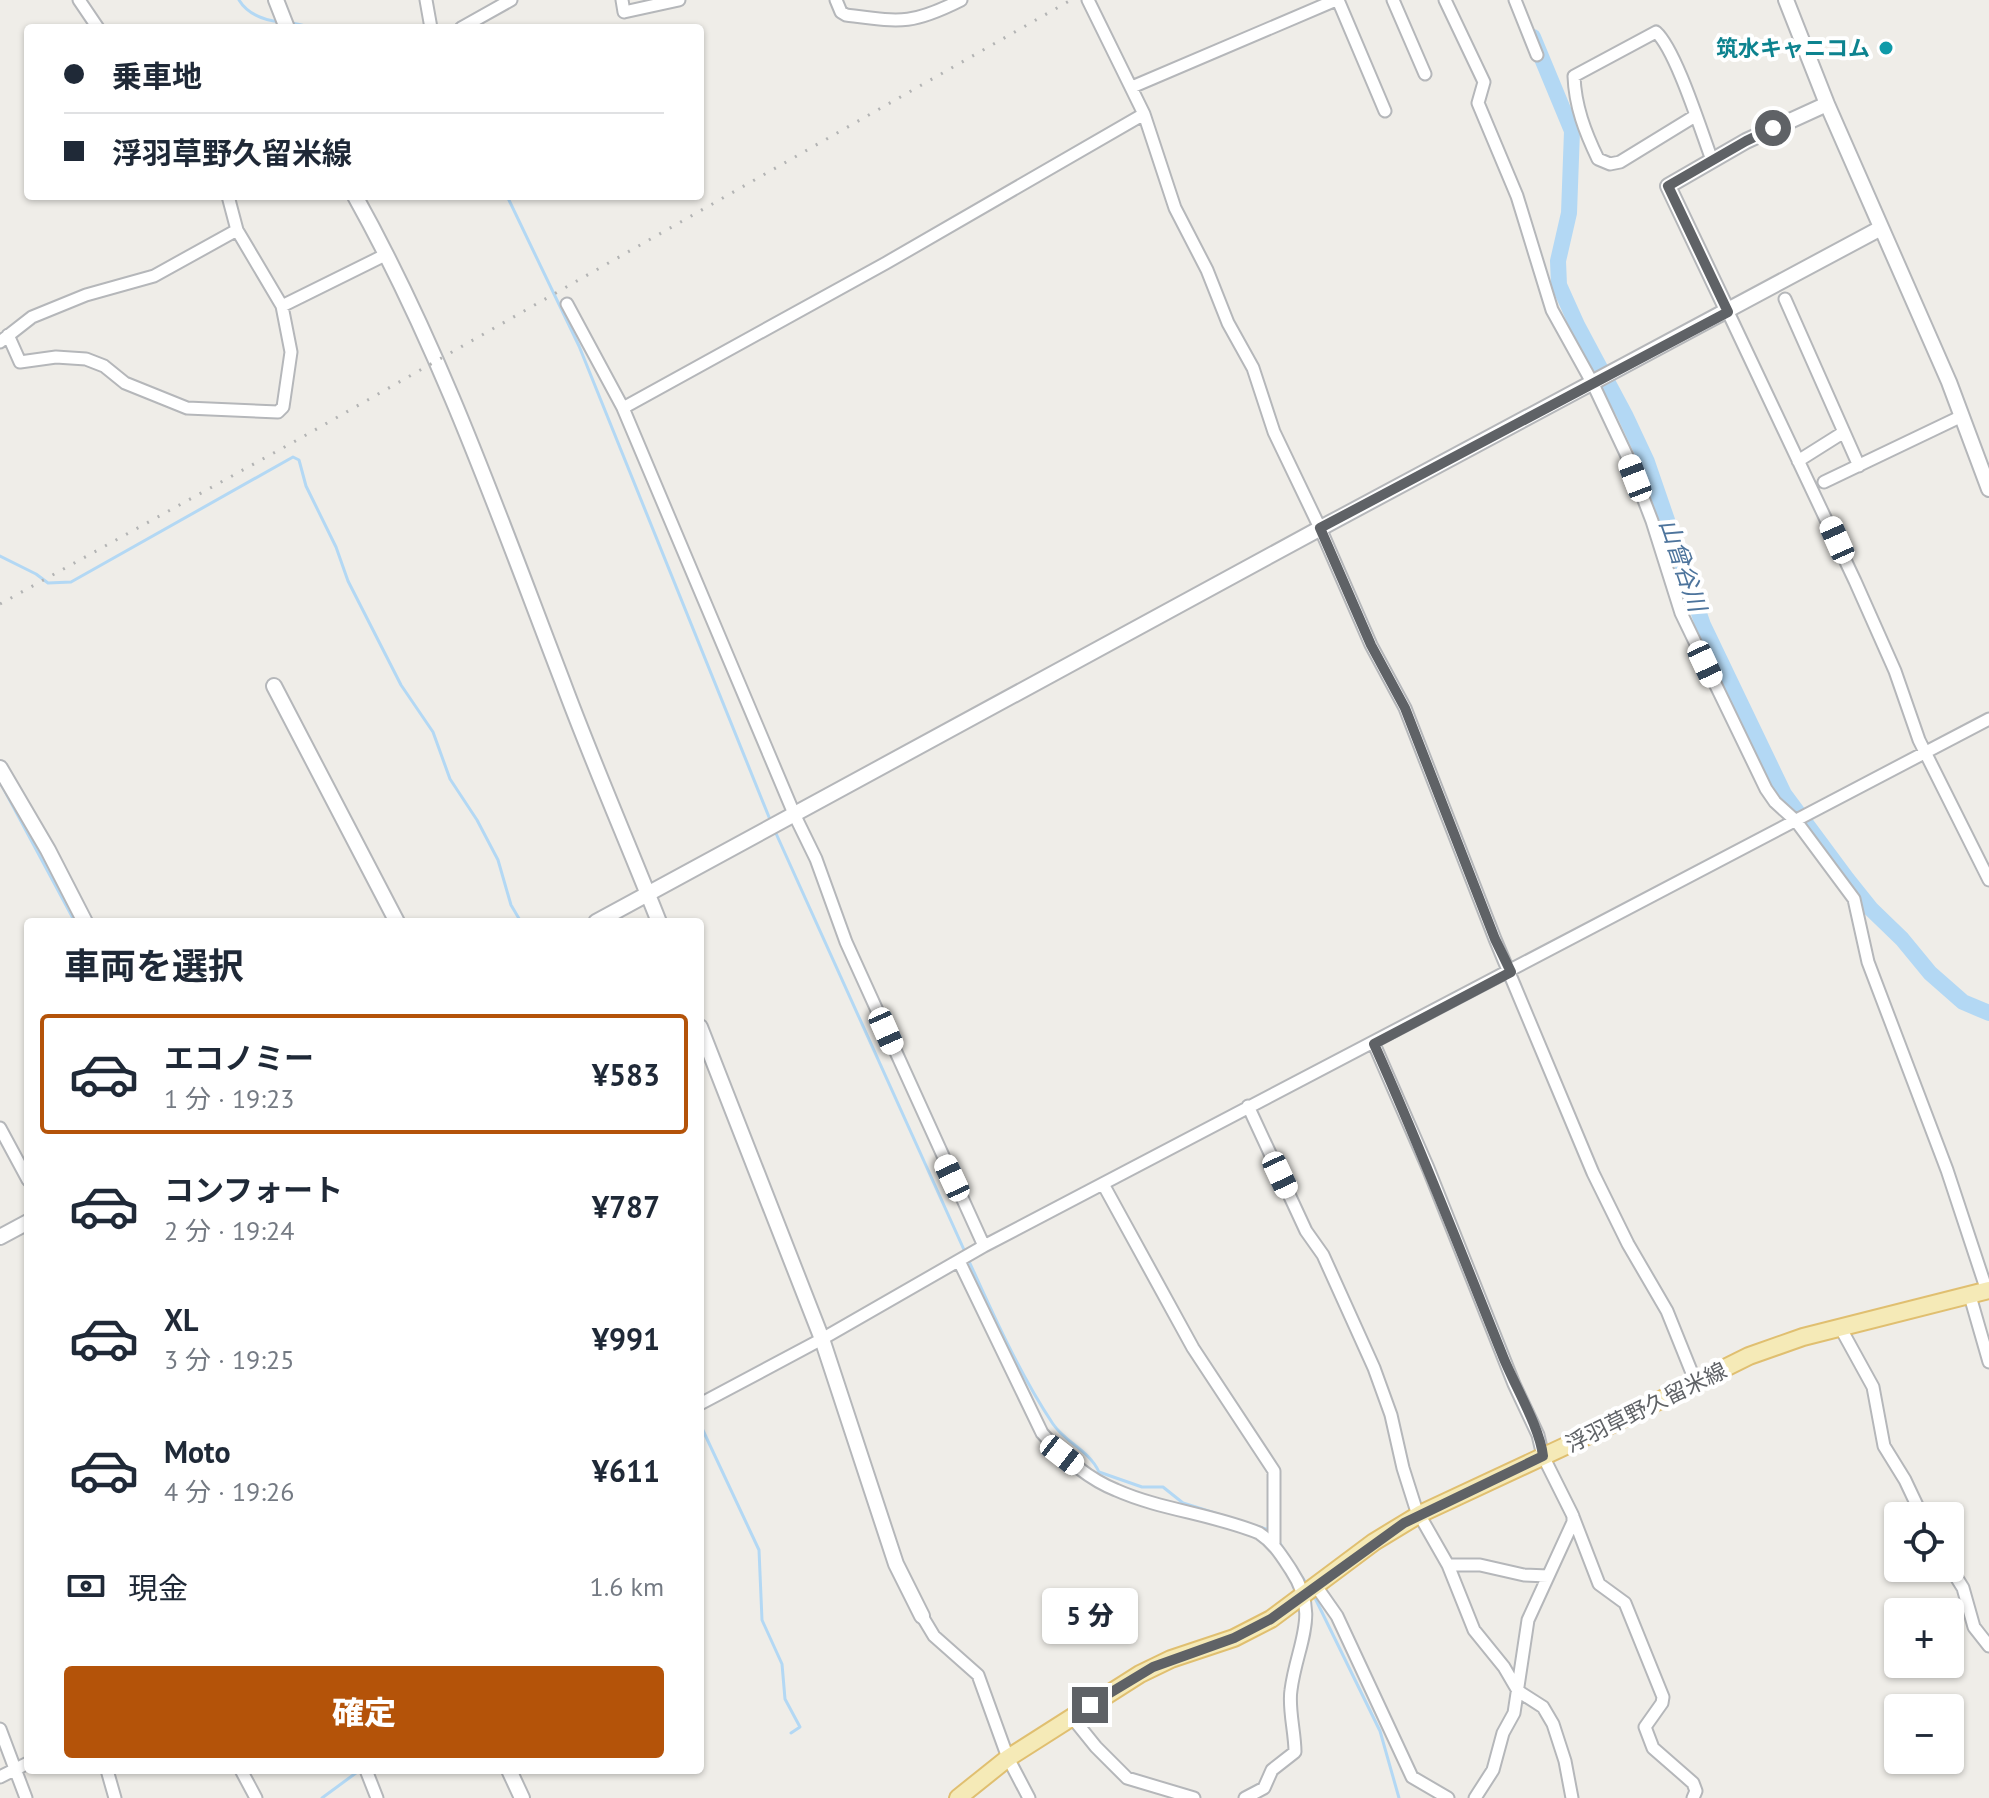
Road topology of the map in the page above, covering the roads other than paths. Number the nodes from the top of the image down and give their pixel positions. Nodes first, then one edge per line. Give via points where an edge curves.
1 (79, 0) edge
2 (426, 0) edge
3 (511, 0) edge
4 (622, 0) edge
5 (679, 0) edge
6 (836, 0) edge
7 (961, 0) edge
8 (1088, 0) edge
9 (1337, 0) edge
10 (1393, 0) edge
11 (1445, 0) edge
12 (1515, 0) edge
13 (1786, 0) edge
14 (277, 3) edge
15 (95, 24) edge
16 (285, 24) edge
17 (430, 24) edge
18 (468, 24) edge
19 (1537, 55) dead end
20 (1425, 74) dead end
21 (1132, 87) junction
22 (1827, 104) junction
23 (1385, 111) dead end
24 (1144, 114) junction
25 (1695, 116) junction
26 (1712, 160) junction
27 (229, 200) edge
28 (357, 200) edge
29 (1881, 228) junction
30 (237, 230) junction
31 (387, 254) junction
32 (1785, 299) dead end
33 (567, 304) dead end
34 (282, 306) junction
35 (1728, 312) junction
36 (4, 338) edge
37 (1602, 379) junction
38 (623, 408) junction
39 (1962, 416) junction
40 (1844, 432) junction
41 (1798, 461) junction
42 (1859, 466) junction
43 (1824, 482) dead end
44 (1989, 489) edge
45 (1320, 528) junction
46 (274, 686) dead end
47 (1989, 719) edge
48 (1926, 753) junction
49 (0, 768) edge
50 (795, 816) junction
51 (1800, 819) junction
52 (1989, 880) edge
53 (648, 894) junction
54 (83, 918) edge
55 (395, 918) edge
56 (603, 918) edge
57 (657, 918) edge
58 (1511, 972) junction
59 (704, 1037) edge
60 (1374, 1044) junction
61 (1248, 1106) junction
62 (0, 1128) edge
63 (24, 1173) edge
64 (1103, 1184) junction
65 (24, 1224) edge
66 (0, 1237) edge
67 (984, 1246) junction
68 (959, 1261) junction
69 (1982, 1292) edge
70 (1840, 1327) junction
71 (822, 1339) junction
72 (1989, 1362) edge
73 (1696, 1383) junction
74 (704, 1402) edge
75 (1543, 1456) junction
76 (1915, 1502) edge
77 (1420, 1514) junction
78 (1572, 1514) junction
79 (1274, 1543) junction
80 (1448, 1565) junction
81 (1548, 1576) junction
82 (1959, 1582) edge
83 (1311, 1589) junction
84 (922, 1616) joint
85 (1989, 1646) edge
86 (1518, 1691) junction
87 (1071, 1716) junction
88 (0, 1729) edge
89 (1008, 1758) junction
90 (24, 1765) edge
91 (15, 1769) junction
92 (108, 1774) edge
93 (243, 1774) edge
94 (368, 1774) edge
95 (511, 1774) edge
96 (0, 1777) edge
97 (26, 1798) edge
98 (115, 1798) edge
99 (256, 1798) edge
100 (377, 1798) edge
101 (522, 1798) edge
102 (958, 1798) edge
103 (1029, 1798) edge
104 (1194, 1798) edge
105 (1245, 1798) edge
106 (1448, 1798) edge
107 (1475, 1798) edge
108 (1572, 1798) edge
109 (1693, 1798) edge

1 - 15 street
2 - 17 street
3 - 18 street
4 - 5 street via 624,12
6 - 7 street via 846,15 897,22 931,15
8 - 21 street
9 - 21 street
9 - 23 street
10 - 20 street
11 - 37 street via 1484,82 1478,103 1517,196 1552,310
12 - 19 street
13 - 22 street
14 - 16 street
21 - 24 street
22 - 26 street
22 - 29 street
24 - 38 street
24 - 45 street via 1175,208 1253,368 1274,432
25 - 25 street via 1665,40 1656,32 1574,76 1575,100 1592,145 1598,159 1610,164
25 - 26 street
26 - 35 street via 1668,186
27 - 30 street
28 - 31 street
29 - 35 street
29 - 39 street
30 - 34 street
30 - 36 street via 154,276 32,317
31 - 34 street
31 - 53 street via 445,377
32 - 40 street
33 - 38 street
34 - 36 street via 291,352 278,412 187,408 125,383 86,359 20,362
35 - 37 street
35 - 41 street
37 - 45 street
37 - 51 street via 1681,613 1766,789
38 - 50 street
39 - 42 street
39 - 44 street
40 - 41 street
40 - 42 street
41 - 48 street via 1895,671
42 - 43 street
45 - 50 street
45 - 58 street via 1405,708
46 - 55 street
47 - 48 street
48 - 51 street
48 - 52 street
49 - 54 street
50 - 53 street
50 - 67 street via 846,942
51 - 58 street
51 - 69 street via 1856,905 1868,962 1947,1170
53 - 56 street
53 - 57 street
58 - 60 street
58 - 73 street via 1593,1173 1667,1311
59 - 71 street
60 - 61 street
60 - 75 street
61 - 64 street
61 - 77 street via 1374,1368
62 - 63 street
64 - 67 street
64 - 79 street via 1193,1348 1274,1471
65 - 66 street
67 - 68 street
68 - 71 street
68 - 79 street via 1042,1433 1062,1455 1115,1490 1244,1527
69 - 70 main road, 浮羽草野久留米線
69 - 72 street
70 - 73 main road, 浮羽草野久留米線 via 1776,1345
70 - 76 street via 1873,1387 1884,1446
71 - 74 street
71 - 84 street via 896,1564
73 - 75 main road, 浮羽草野久留米線
75 - 77 main road, 浮羽草野久留米線
75 - 78 street
77 - 80 street
77 - 83 main road, 浮羽草野久留米線
78 - 81 street
78 - 109 street via 1599,1584 1625,1603 1663,1697 1645,1727 1653,1748 1693,1783
79 - 83 street
80 - 81 street
80 - 86 street via 1474,1630
81 - 86 street via 1528,1620
82 - 85 street via 1974,1627
83 - 87 main road, 浮羽草野久留米線 via 1249,1631 1153,1667
83 - 105 street via 1290,1692 1295,1752 1272,1770 1264,1788
83 - 106 street via 1337,1616 1412,1777
84 - 89 street via 934,1636 978,1675
86 - 107 street via 1493,1770
86 - 108 street via 1543,1707 1553,1724
87 - 89 main road, 浮羽草野久留米線
87 - 104 street via 1127,1778
88 - 91 street
89 - 102 main road, 浮羽草野久留米線
89 - 103 street
90 - 91 street
91 - 96 street
91 - 97 street
92 - 98 street
93 - 99 street
94 - 100 street
95 - 101 street

